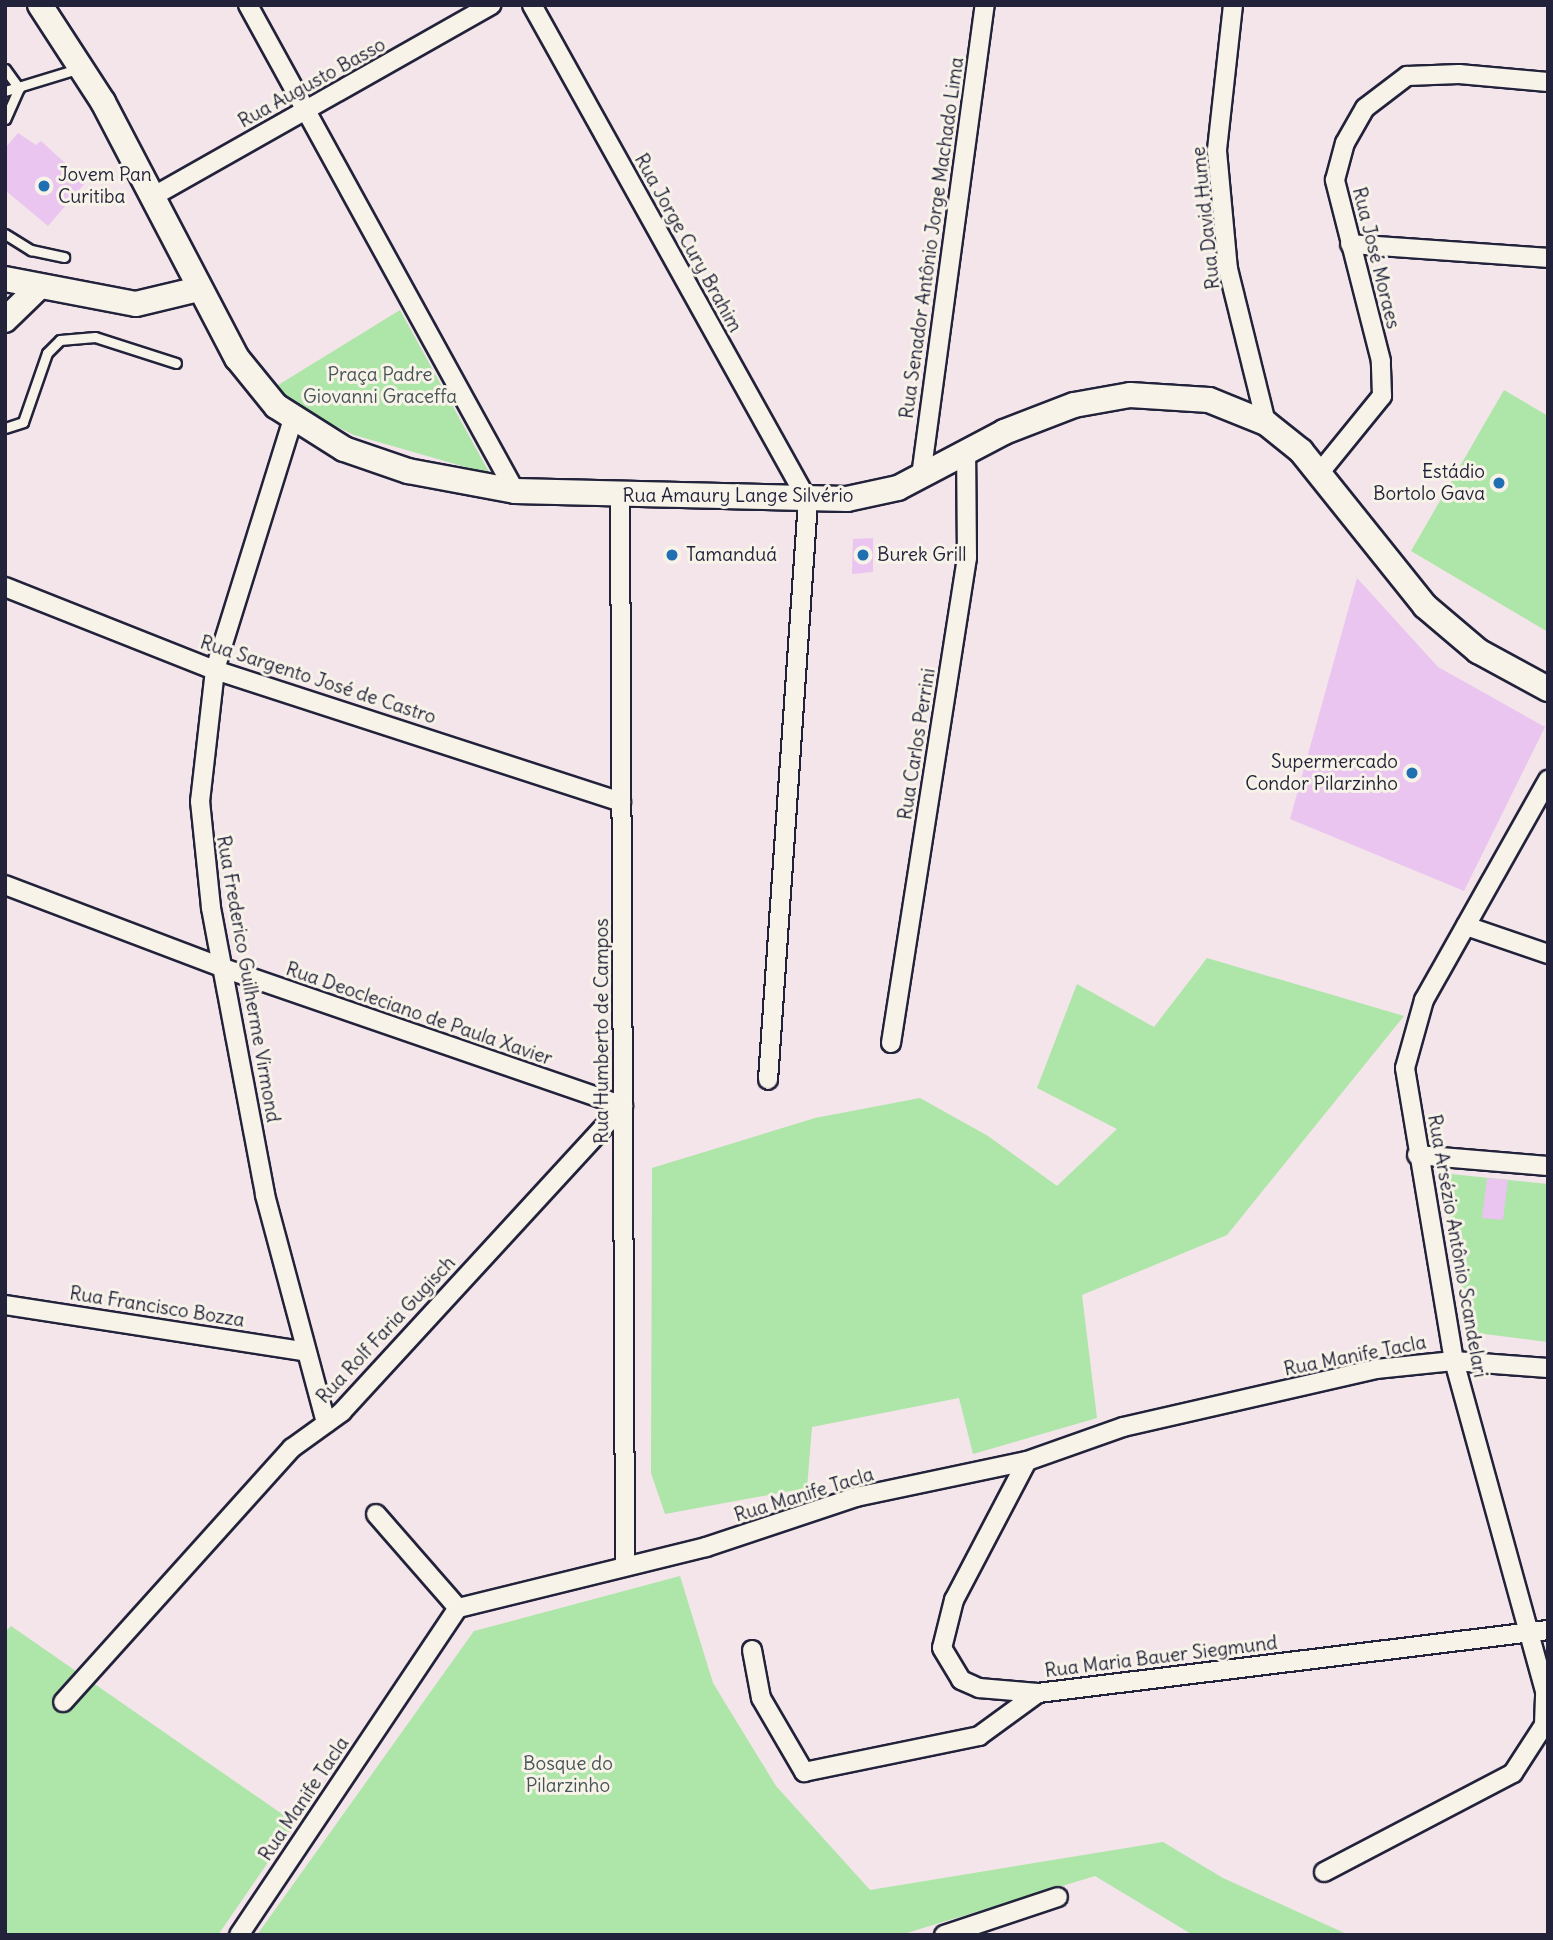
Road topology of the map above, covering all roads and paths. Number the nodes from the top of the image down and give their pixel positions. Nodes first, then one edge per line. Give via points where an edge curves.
1 (40, 5) edge
2 (248, 5) edge
3 (492, 5) edge
4 (532, 5) edge
5 (985, 5) edge
6 (1233, 5) edge
7 (81, 67) junction
8 (5, 69) edge
9 (1548, 82) edge
10 (19, 88) junction
11 (5, 91) edge
12 (306, 110) junction
13 (5, 119) edge
14 (152, 197) junction
15 (5, 234) edge
16 (1350, 244) junction
17 (64, 257) dead end
18 (1548, 258) edge
19 (5, 279) edge
20 (38, 288) junction
21 (199, 289) junction
22 (5, 320) edge
23 (176, 363) dead end
24 (293, 419) junction
25 (1266, 423) junction
26 (5, 428) edge
27 (966, 450) junction
28 (1321, 471) junction
29 (921, 476) junction
30 (515, 491) junction
31 (620, 496) junction
32 (808, 501) junction
33 (5, 587) edge
34 (215, 670) junction
35 (1548, 689) edge
36 (1548, 780) edge
37 (621, 802) junction
38 (5, 885) edge
39 (1466, 926) junction
40 (1548, 954) edge
41 (223, 968) junction
42 (891, 1043) dead end
43 (768, 1080) dead end
44 (623, 1106) junction
45 (1418, 1155) junction
46 (1548, 1166) edge
47 (5, 1305) edge
48 (303, 1351) junction
49 (1454, 1361) junction
50 (1548, 1368) edge
51 (326, 1423) junction
52 (1027, 1461) junction
53 (376, 1514) dead end
54 (625, 1566) junction
55 (458, 1608) junction
56 (1529, 1629) junction
57 (1548, 1630) edge
58 (752, 1650) dead end
59 (1038, 1693) junction
60 (63, 1702) dead end
61 (1324, 1872) dead end
62 (1058, 1897) dead end
63 (239, 1935) edge
64 (944, 1935) edge

1 - 7 main road, Rua Amaury Lange Silvério
2 - 12 street
3 - 12 street, Rua Augusto Basso
4 - 32 street, Rua Jorge Cury Brahim
5 - 29 street, Rua Senador Antônio Jorge Machado Lima
6 - 25 street, Rua David Hume via 1217,151 1228,269
7 - 10 lane
7 - 14 main road, Rua Amaury Lange Silvério
8 - 10 lane
9 - 16 street, Rua José Moraes via 1459,74 1407,76 1364,108 1345,143 1335,180
10 - 11 lane
10 - 13 lane
12 - 14 street, Rua Augusto Basso
12 - 30 street
14 - 21 main road, Rua Amaury Lange Silvério
15 - 17 lane via 31,250
16 - 18 street
16 - 28 street, Rua José Moraes via 1381,361 1382,396
19 - 20 main road
20 - 21 main road via 136,304
20 - 22 main road
21 - 24 main road, Rua Amaury Lange Silvério via 250,376
23 - 26 lane via 95,337 60,340 47,353 23,422
24 - 30 main road, Rua Amaury Lange Silvério via 344,449 381,463
24 - 34 street, Rua Frederico Guilherme Virmond
25 - 27 main road, Rua Amaury Lange Silvério via 1209,400 1130,395 1037,417
25 - 28 main road, Rua Amaury Lange Silvério
27 - 29 main road, Rua Amaury Lange Silvério
27 - 42 street, Rua Carlos Perrini via 967,558
28 - 35 main road, Rua Amaury Lange Silvério via 1425,606 1478,651
29 - 32 main road, Rua Amaury Lange Silvério via 875,495
30 - 31 main road, Rua Amaury Lange Silvério
31 - 32 main road, Rua Amaury Lange Silvério
31 - 37 street, Rua Humberto de Campos
32 - 43 street
33 - 34 street, Rua Sargento José de Castro
34 - 37 street, Rua Sargento José de Castro
34 - 41 street, Rua Frederico Guilherme Virmond via 200,801
36 - 39 street, Rua Arsézio Antônio Scandelari
37 - 44 street, Rua Humberto de Campos
38 - 41 street, Rua Deocleciano de Paula Xavier
39 - 40 street
39 - 45 street, Rua Arsézio Antônio Scandelari via 1424,1000 1408,1044 1405,1068
41 - 44 street, Rua Deocleciano de Paula Xavier
41 - 48 street, Rua Frederico Guilherme Virmond via 265,1195
44 - 51 street, Rua Rolf Faria Gugisch
44 - 54 street, Rua Humberto de Campos
45 - 46 street
45 - 49 street, Rua Arsézio Antônio Scandelari
47 - 48 street, Rua Francisco Bozza
48 - 51 street, Rua Frederico Guilherme Virmond
49 - 50 street, Rua Manife Tacla
49 - 52 street, Rua Manife Tacla via 1376,1370 1123,1427
49 - 56 street, Rua Arsézio Antônio Scandelari
51 - 60 street, Rua Rolf Faria Gugisch via 292,1448
52 - 54 street, Rua Manife Tacla via 856,1497 746,1536
52 - 59 street via 954,1600 942,1648 961,1680 993,1691
53 - 55 street
54 - 55 street, Rua Manife Tacla
55 - 63 street, Rua Manife Tacla
56 - 57 street, Rua Maria Bauer Siegmund
56 - 59 street, Rua Maria Bauer Siegmund
56 - 61 street, Rua Arsézio Antônio Scandelari via 1546,1706 1544,1725 1526,1760 1497,1783
58 - 59 street, Rua Maria Bauer Siegmund via 765,1709 804,1772 979,1736
62 - 64 street

